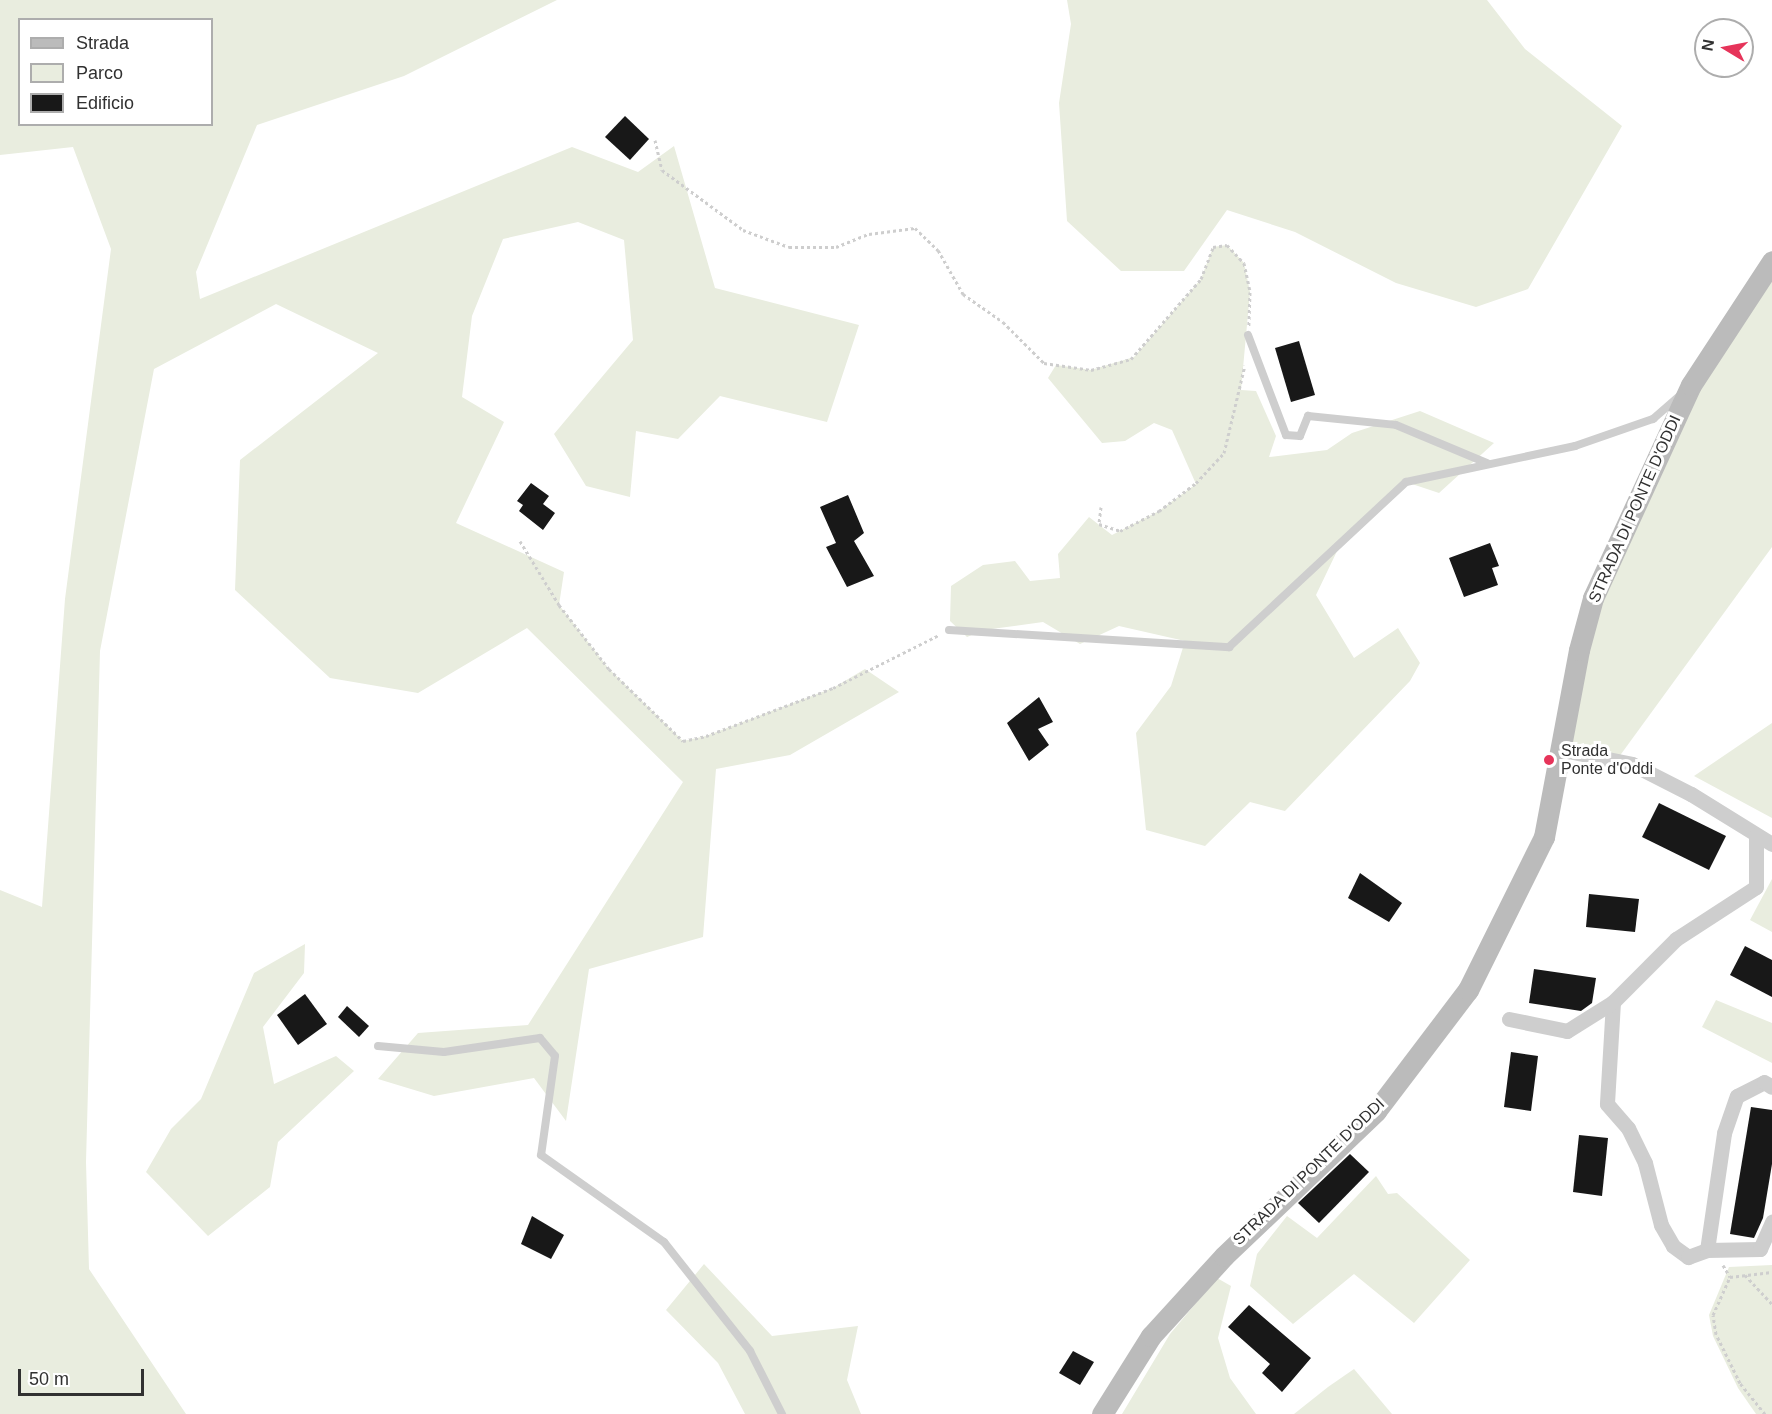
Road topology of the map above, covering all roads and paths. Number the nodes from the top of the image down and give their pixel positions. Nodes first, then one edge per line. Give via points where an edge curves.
1 (655, 140) dead end
2 (1772, 261) edge
3 (1248, 335) junction
4 (1691, 385) junction
5 (1487, 463) junction
6 (1101, 507) dead end
7 (520, 541) dead end
8 (949, 630) joint
9 (1563, 750) junction
10 (1756, 835) junction
11 (1772, 844) edge
12 (1613, 1002) junction
13 (1509, 1019) dead end
14 (378, 1046) dead end
15 (1772, 1087) edge
16 (1772, 1222) edge
17 (1707, 1250) junction
18 (1772, 1272) edge
19 (1745, 1275) junction
20 (1772, 1305) edge
21 (782, 1414) edge
22 (1102, 1414) edge
23 (1765, 1414) edge

1 - 3 path via 662,170 743,230 789,247 836,247 869,234 915,228 938,250 963,294 1004,322 1044,363 1090,370 1131,359 1201,279 1213,248 1227,245 1244,263 1250,292
2 - 4 street, STRADA DI PONTE D'ODDI
3 - 5 lane via 1286,435 1300,436 1308,416 1396,425
3 - 6 path via 1244,382 1224,453 1196,483 1120,531 1099,524
4 - 5 lane via 1653,419 1575,446
4 - 9 street, STRADA DI PONTE D'ODDI via 1593,597 1579,650
5 - 8 lane via 1406,482 1229,647
7 - 8 path via 559,605 609,669 683,741 833,688
9 - 10 street via 1632,764
9 - 22 street, STRADA DI PONTE D'ODDI via 1536,860 1468,990 1376,1111 1224,1256 1151,1336
10 - 11 street
10 - 12 street via 1756,887 1676,939
12 - 13 street via 1567,1031
12 - 17 street via 1607,1104 1628,1128 1645,1163 1661,1225 1673,1246 1688,1257
14 - 21 lane via 444,1053 540,1038 555,1056 541,1155 664,1242 750,1351
15 - 17 street via 1764,1083 1737,1096 1724,1133
16 - 17 street via 1760,1249
18 - 19 path
19 - 20 path
19 - 23 path via 1730,1277 1713,1315 1716,1334 1740,1383

